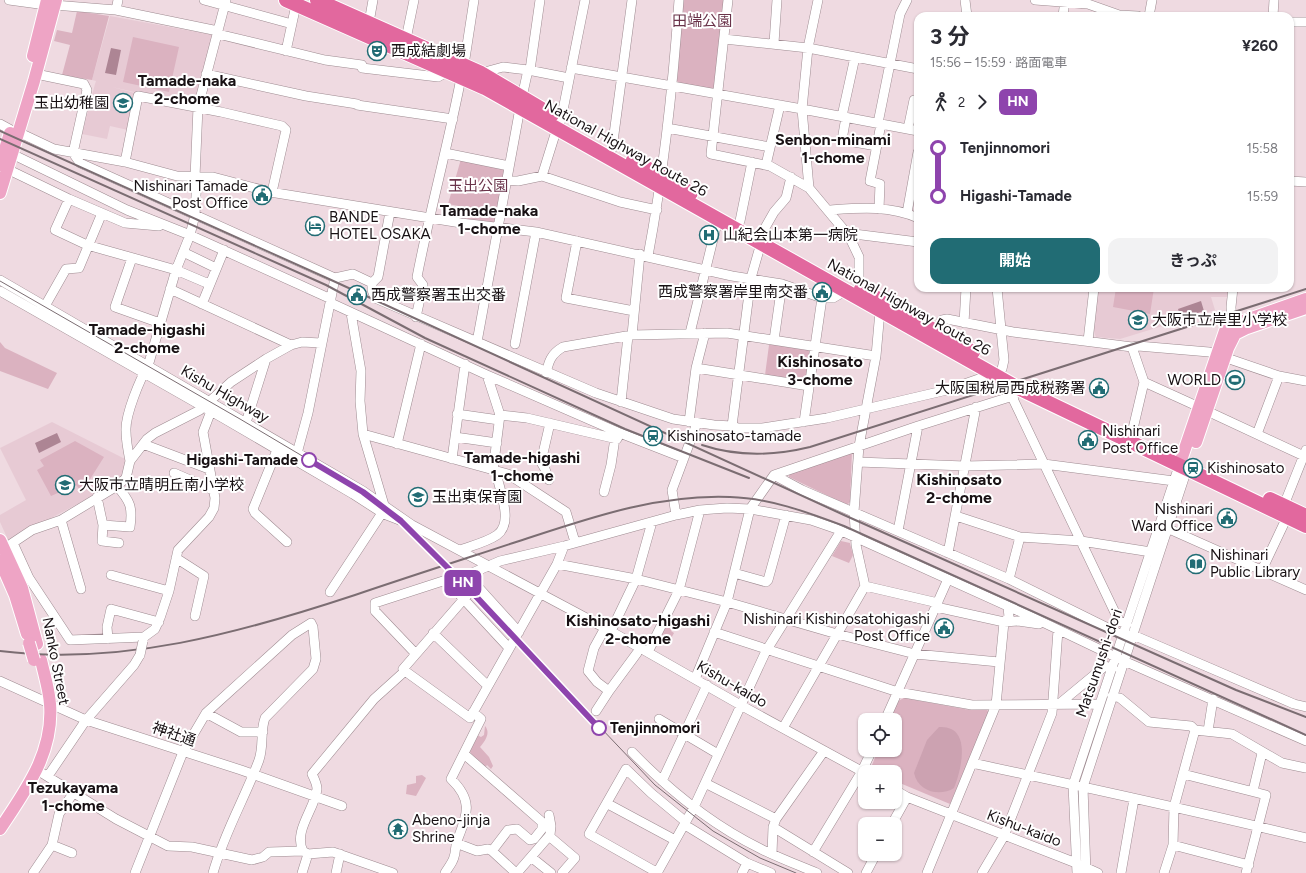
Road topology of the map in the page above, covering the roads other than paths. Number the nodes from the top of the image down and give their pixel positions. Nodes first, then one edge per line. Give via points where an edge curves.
1 (9, 0) edge
2 (118, 0) edge
3 (204, 0) edge
4 (373, 0) edge
5 (414, 0) edge
6 (474, 0) edge
7 (540, 0) edge
8 (585, 0) edge
9 (632, 0) edge
10 (679, 0) edge
11 (728, 0) edge
12 (777, 0) edge
13 (818, 0) edge
14 (907, 0) edge
15 (965, 0) edge
16 (1035, 0) edge
17 (1152, 0) edge
18 (1274, 0) edge
19 (321, 1) edge
20 (1065, 1) edge
21 (51, 2) edge
22 (291, 2) edge
23 (226, 3) edge
24 (116, 10) junction
25 (966, 12) edge
26 (1064, 12) edge
27 (1111, 12) edge
28 (1150, 12) edge
29 (1273, 12) edge
30 (1294, 22) edge
31 (1306, 22) edge
32 (292, 24) junction
33 (368, 29) junction
34 (218, 33) junction
35 (406, 39) junction
36 (724, 39) junction
37 (774, 43) junction
38 (808, 48) junction
39 (286, 51) junction
40 (855, 56) junction
41 (890, 63) junction
42 (571, 68) junction
43 (914, 68) edge
44 (529, 70) junction
45 (448, 72) junction
46 (462, 72) junction
47 (481, 73) junction
48 (36, 74) junction
49 (206, 74) junction
50 (622, 77) junction
51 (569, 78) junction
52 (673, 87) junction
53 (718, 95) junction
54 (914, 100) edge
55 (521, 102) junction
56 (780, 105) junction
57 (198, 107) junction
58 (802, 108) junction
59 (844, 116) junction
60 (453, 119) junction
61 (880, 123) junction
62 (0, 124) edge
63 (559, 124) junction
64 (667, 128) junction
65 (908, 129) junction
66 (914, 130) edge
67 (15, 131) junction
68 (714, 136) junction
69 (877, 146) junction
70 (770, 147) junction
71 (612, 149) junction
72 (5, 152) edge
73 (73, 153) junction
74 (445, 153) junction
75 (125, 162) junction
76 (752, 162) junction
77 (766, 165) junction
78 (509, 166) junction
79 (4, 167) edge
80 (914, 174) edge
81 (542, 176) junction
82 (196, 177) junction
83 (792, 177) junction
84 (506, 180) junction
85 (661, 181) junction
86 (1294, 181) edge
87 (1306, 182) edge
88 (809, 188) junction
89 (272, 192) junction
90 (0, 193) edge
91 (68, 199) junction
92 (879, 209) junction
93 (657, 210) junction
94 (829, 210) junction
95 (390, 212) junction
96 (102, 213) junction
97 (907, 213) junction
98 (195, 216) junction
99 (914, 216) edge
100 (428, 217) junction
101 (718, 219) junction
102 (740, 221) junction
103 (172, 228) junction
104 (499, 228) junction
105 (536, 232) junction
106 (846, 233) junction
107 (190, 235) junction
108 (762, 238) junction
109 (577, 241) junction
110 (914, 242) edge
111 (87, 245) junction
112 (224, 250) junction
113 (183, 252) junction
114 (644, 255) junction
115 (132, 258) junction
116 (216, 268) junction
117 (176, 270) junction
118 (706, 270) junction
119 (335, 278) junction
120 (751, 278) junction
121 (0, 280) edge
122 (372, 282) junction
123 (209, 284) junction
124 (782, 284) junction
125 (170, 289) junction
126 (852, 289) junction
127 (0, 291) edge
128 (966, 292) edge
129 (997, 292) edge
130 (1094, 292) edge
131 (1232, 292) edge
132 (822, 298) junction
133 (1306, 299) edge
134 (331, 301) junction
135 (202, 304) junction
136 (45, 306) junction
137 (1306, 308) edge
138 (634, 311) junction
139 (880, 311) junction
140 (351, 313) junction
141 (416, 317) junction
142 (160, 322) junction
143 (964, 323) junction
144 (1232, 324) junction
145 (1001, 330) junction
146 (936, 331) junction
147 (690, 333) junction
148 (705, 333) junction
149 (630, 335) junction
150 (743, 335) junction
151 (774, 340) junction
152 (1088, 341) junction
153 (476, 342) junction
154 (321, 343) junction
155 (421, 344) junction
156 (515, 344) dead end
157 (291, 345) junction
158 (815, 346) junction
159 (1132, 347) junction
160 (876, 356) junction
161 (1220, 356) junction
162 (266, 359) junction
163 (465, 364) junction
164 (696, 368) junction
165 (146, 370) junction
166 (997, 371) junction
167 (546, 373) junction
168 (737, 374) junction
169 (487, 375) junction
170 (1279, 376) junction
171 (1306, 381) edge
172 (1144, 382) junction
173 (809, 386) junction
174 (1015, 392) junction
175 (621, 402) junction
176 (206, 404) junction
177 (976, 407) junction
178 (865, 408) junction
179 (1203, 409) junction
180 (211, 411) junction
181 (458, 414) junction
182 (500, 418) junction
183 (804, 422) junction
184 (550, 423) junction
185 (693, 423) junction
186 (732, 426) junction
187 (918, 426) junction
188 (245, 427) junction
189 (1132, 432) junction
190 (363, 434) junction
191 (1257, 434) junction
192 (617, 436) junction
193 (455, 437) junction
194 (497, 443) junction
195 (143, 444) junction
196 (397, 444) junction
197 (859, 446) junction
198 (277, 450) junction
199 (1305, 454) edge
200 (296, 457) junction
201 (684, 458) junction
202 (452, 459) junction
203 (130, 462) junction
204 (858, 462) junction
205 (910, 463) junction
206 (1185, 463) junction
207 (1044, 464) junction
208 (965, 466) junction
209 (209, 469) junction
210 (494, 470) junction
211 (174, 473) dead end
212 (774, 475) junction
213 (549, 480) dead end
214 (1174, 481) junction
215 (117, 486) junction
216 (213, 490) junction
217 (604, 492) dead end
218 (98, 497) junction
219 (383, 509) junction
220 (750, 509) junction
221 (700, 510) junction
222 (1285, 511) junction
223 (854, 512) junction
224 (676, 515) junction
225 (786, 515) junction
226 (956, 516) junction
227 (1306, 516) edge
228 (60, 520) junction
229 (652, 522) junction
230 (103, 525) junction
231 (1306, 526) edge
232 (1168, 529) junction
233 (841, 531) junction
234 (898, 531) junction
235 (1020, 537) junction
236 (855, 538) junction
237 (1080, 541) junction
238 (287, 542) dead end
239 (575, 542) junction
240 (119, 543) dead end
241 (4, 546) edge
242 (564, 546) junction
243 (460, 550) junction
244 (1151, 552) junction
245 (948, 553) junction
246 (176, 558) junction
247 (0, 561) edge
248 (557, 564) junction
249 (490, 566) junction
250 (1262, 570) junction
251 (734, 573) junction
252 (111, 575) dead end
253 (1009, 579) junction
254 (636, 580) junction
255 (948, 580) junction
256 (476, 585) junction
257 (1296, 585) junction
258 (865, 586) junction
259 (1306, 586) edge
260 (81, 589) dead end
261 (679, 590) junction
262 (1306, 590) edge
263 (169, 591) junction
264 (330, 592) dead end
265 (541, 593) junction
266 (463, 598) junction
267 (727, 602) junction
268 (937, 605) junction
269 (1008, 607) junction
270 (195, 616) dead end
271 (786, 619) junction
272 (159, 622) junction
273 (1004, 622) junction
274 (1127, 624) junction
275 (1055, 628) junction
276 (608, 630) junction
277 (519, 632) junction
278 (714, 632) junction
279 (433, 633) junction
280 (837, 634) junction
281 (1128, 635) junction
282 (108, 639) junction
283 (144, 639) junction
284 (33, 644) junction
285 (509, 648) junction
286 (766, 650) junction
287 (648, 652) junction
288 (415, 653) junction
289 (637, 653) dead end
290 (915, 654) junction
291 (1120, 659) junction
292 (1000, 662) junction
293 (818, 666) junction
294 (1113, 668) junction
295 (405, 671) junction
296 (695, 679) junction
297 (1, 683) edge
298 (708, 685) junction
299 (488, 686) junction
300 (609, 691) junction
301 (898, 692) junction
302 (1112, 696) junction
303 (1213, 700) junction
304 (47, 702) junction
305 (741, 704) junction
306 (996, 704) junction
307 (1056, 704) junction
308 (1100, 704) junction
309 (1306, 707) edge
310 (473, 712) junction
311 (596, 712) dead end
312 (206, 713) junction
313 (888, 713) edge
314 (659, 719) dead end
315 (86, 720) junction
316 (783, 728) junction
317 (1195, 730) junction
318 (1208, 731) junction
319 (263, 732) junction
320 (684, 735) junction
321 (1306, 741) edge
322 (824, 751) junction
323 (184, 752) junction
324 (632, 752) dead end
325 (1262, 753) junction
326 (464, 754) junction
327 (718, 754) junction
328 (972, 763) junction
329 (1306, 768) edge
330 (858, 769) edge
331 (37, 770) junction
332 (253, 774) junction
333 (1183, 774) junction
334 (1028, 775) junction
335 (48, 776) junction
336 (662, 781) junction
337 (858, 781) edge
338 (705, 783) junction
339 (1074, 785) junction
340 (1083, 787) junction
341 (1253, 791) junction
342 (74, 792) junction
343 (902, 794) edge
344 (907, 796) junction
345 (314, 797) junction
346 (1134, 799) junction
347 (608, 804) junction
348 (342, 806) dead end
349 (694, 807) junction
350 (1174, 807) junction
351 (952, 814) junction
352 (0, 815) edge
353 (549, 815) dead end
354 (896, 817) edge
355 (774, 823) junction
356 (685, 824) junction
357 (1259, 826) junction
358 (0, 829) edge
359 (150, 835) junction
360 (549, 836) junction
361 (1004, 836) junction
362 (1306, 838) edge
363 (675, 840) junction
364 (456, 843) junction
365 (52, 845) junction
366 (1173, 845) junction
367 (492, 851) junction
368 (305, 852) junction
369 (812, 852) junction
370 (72, 853) dead end
371 (218, 854) junction
372 (340, 854) junction
373 (772, 854) junction
374 (531, 857) junction
375 (872, 861) edge
376 (747, 863) junction
377 (1076, 863) junction
378 (1247, 869) edge
379 (1086, 870) edge
380 (387, 872) edge
381 (33, 873) edge
382 (135, 873) edge
383 (213, 873) edge
384 (302, 873) edge
385 (336, 873) edge
386 (445, 873) edge
387 (517, 873) edge
388 (551, 873) edge
389 (562, 873) edge
390 (658, 873) edge
391 (742, 873) edge
392 (771, 873) edge
393 (817, 873) edge
394 (848, 873) edge
395 (866, 873) edge
396 (927, 873) edge
397 (982, 873) edge
398 (1077, 873) edge
399 (1098, 873) edge
400 (1121, 873) edge
401 (1164, 873) edge

1 - 21 street
2 - 24 street
3 - 23 street
4 - 33 street
5 - 35 street
6 - 46 street
7 - 44 street
8 - 42 street
9 - 50 street
10 - 52 street
11 - 36 street
12 - 37 street
13 - 38 street
14 - 41 street via 900,14
15 - 25 street
16 - 20 street
17 - 28 street
18 - 29 street
19 - 33 highway, National Highway Route 26
20 - 26 street
20 - 27 street via 1088,4
21 - 24 street
21 - 48 main road
21 - 67 main road
22 - 32 street
22 - 33 highway, National Highway Route 26
23 - 32 street
23 - 34 street
24 - 34 street
30 - 31 street
32 - 39 street
33 - 35 highway, National Highway Route 26
33 - 45 highway, National Highway Route 26
34 - 39 street
34 - 49 street
35 - 46 highway, National Highway Route 26
36 - 37 street
36 - 53 street
37 - 38 street
38 - 40 street
38 - 58 street
39 - 45 street via 362,67 438,77
40 - 41 street
40 - 59 street
41 - 43 street
41 - 61 street
42 - 50 street
42 - 51 street
44 - 47 street via 503,67
44 - 51 street
44 - 55 street
45 - 46 highway, National Highway Route 26
46 - 47 highway, National Highway Route 26
46 - 55 highway, National Highway Route 26 via 485,88
46 - 60 street
47 - 55 highway, National Highway Route 26
48 - 67 main road
48 - 73 street via 86,86
49 - 57 street
49 - 60 street via 306,96
50 - 52 street
50 - 71 street
51 - 63 street
52 - 53 street
52 - 64 street
53 - 56 street
53 - 68 street
54 - 65 street
55 - 63 highway, National Highway Route 26
55 - 78 street
56 - 58 street
56 - 70 street
57 - 75 street via 138,96
57 - 82 street
57 - 89 street via 282,126 286,130
58 - 59 street
58 - 88 street
59 - 61 street
59 - 69 street via 842,140
60 - 74 street
61 - 65 street
61 - 69 street
62 - 67 street
63 - 71 highway, National Highway Route 26
63 - 81 street
63 - 85 highway, National Highway Route 26
64 - 68 street
64 - 85 street
65 - 66 street
67 - 72 main road
67 - 73 street via 54,149
68 - 70 street
68 - 76 street via 711,154
69 - 92 street via 870,181 880,184
70 - 77 street
71 - 85 highway, National Highway Route 26
72 - 79 main road
72 - 103 street via 127,210
73 - 75 street
73 - 98 street via 80,164
74 - 78 street
74 - 100 street
75 - 82 street via 177,176
76 - 77 street
76 - 102 street
77 - 83 street
78 - 84 street
79 - 90 main road
79 - 91 street
80 - 97 street
81 - 84 street via 518,181
81 - 93 street via 620,202
82 - 89 street via 213,177
82 - 98 street
83 - 88 street
83 - 108 street via 786,198 774,212
84 - 104 street
85 - 93 street
85 - 101 highway, National Highway Route 26
85 - 102 highway, National Highway Route 26
86 - 87 street
88 - 94 street
89 - 95 street
91 - 96 street
91 - 111 street via 55,230
92 - 94 street
92 - 97 street
93 - 114 street
94 - 106 street
95 - 100 street
95 - 122 street via 378,277
96 - 103 street via 125,222
96 - 111 street
97 - 99 street
98 - 107 street
98 - 119 street
100 - 104 street
100 - 141 street via 417,277 423,285
101 - 108 highway, National Highway Route 26
101 - 118 street
102 - 108 highway, National Highway Route 26
103 - 107 street
104 - 105 street
104 - 153 street
105 - 109 street
105 - 156 street
106 - 110 street
106 - 126 street via 859,257 860,281
107 - 112 street
107 - 113 street
108 - 120 street
108 - 126 highway, National Highway Route 26
109 - 114 street
109 - 138 street via 566,298
111 - 115 street
111 - 136 street via 79,268 66,269
112 - 116 street
112 - 134 street
113 - 116 street
113 - 117 street
114 - 118 street
114 - 138 street
115 - 117 street
115 - 142 street via 115,308
116 - 123 street
117 - 123 street
117 - 125 street
118 - 120 street
118 - 147 street
119 - 122 street via 353,274
119 - 134 street
120 - 124 street
120 - 150 street
121 - 136 street, Kishu Highway
122 - 141 street via 375,298
123 - 135 street
124 - 132 street
124 - 151 street
125 - 135 street
125 - 142 street
126 - 132 street via 833,298
126 - 139 highway, National Highway Route 26
126 - 146 highway, National Highway Route 26
127 - 165 street, Kishu Highway
128 - 143 street
129 - 145 street
130 - 152 street
131 - 144 street
132 - 158 street
133 - 144 main road
134 - 140 street
134 - 154 street
135 - 157 street
136 - 165 street, Kishu Highway
137 - 161 main road via 1235,334
138 - 149 street
139 - 160 street
139 - 166 highway, National Highway Route 26
140 - 155 street
140 - 190 street via 361,371
141 - 153 street
142 - 165 street
143 - 145 street
143 - 146 street via 942,320
144 - 161 main road via 1225,332
145 - 152 street
145 - 166 street via 1004,360
146 - 166 highway, National Highway Route 26
147 - 148 street
147 - 149 street
148 - 150 street
148 - 164 street
149 - 167 street via 563,347 554,352
149 - 175 street
150 - 151 street
150 - 168 street
151 - 158 street
152 - 159 street
153 - 167 street
154 - 157 street via 302,342
154 - 200 street via 308,414
155 - 163 street
155 - 196 street
157 - 162 street
158 - 160 street
158 - 173 street
159 - 161 street
159 - 172 street
160 - 178 street
161 - 170 street
161 - 179 main road
162 - 176 street
162 - 188 street
163 - 169 street
163 - 181 street
164 - 168 street
164 - 185 street
165 - 176 street, Kishu Highway
165 - 203 street via 125,429
166 - 174 highway, National Highway Route 26
166 - 178 street via 947,390
166 - 189 highway, National Highway Route 26
167 - 175 street
168 - 173 street
168 - 186 street
169 - 182 street
169 - 192 street
170 - 171 street
170 - 191 street
172 - 179 street
172 - 189 street
173 - 183 street
174 - 177 street
174 - 206 highway, National Highway Route 26
174 - 207 street via 1014,401
175 - 185 street
176 - 180 street, Kishu Highway
176 - 188 street, Kishu Highway
176 - 195 street via 189,416 154,433
177 - 187 street
177 - 208 street
178 - 183 street
178 - 197 street
179 - 191 street
179 - 206 main road
180 - 188 street, Kishu Highway
180 - 209 street via 203,432
181 - 182 street
181 - 193 street
182 - 184 street via 526,418
182 - 194 street
183 - 186 street via 762,428
184 - 192 street
184 - 213 street via 541,462
185 - 186 street
185 - 201 street
187 - 197 street
187 - 205 street
188 - 198 street, Kishu Highway
188 - 200 street, Kishu Highway
189 - 206 highway, National Highway Route 26
190 - 196 street
190 - 219 street
191 - 199 street
192 - 201 street
192 - 217 street
193 - 194 street
193 - 202 street
194 - 210 street
195 - 203 street
195 - 209 street
196 - 202 street
197 - 204 street
197 - 212 street
198 - 200 street, Kishu Highway
198 - 238 street via 253,509
199 - 222 street
200 - 219 street, Kishu Highway
201 - 224 street via 672,490
202 - 210 street
203 - 215 street via 126,478
204 - 205 street
204 - 223 street
205 - 208 street
205 - 234 street
206 - 214 street, Matsumushi-dori
206 - 222 highway, National Highway Route 26
206 - 232 street, Matsumushi-dori
207 - 208 street
207 - 214 street
207 - 237 street
208 - 226 street
209 - 216 street
210 - 239 street via 508,474 566,512
210 - 243 street via 504,504 504,525 497,536
211 - 216 street
212 - 220 street
212 - 223 street
214 - 244 street, Matsumushi-dori
215 - 218 street
215 - 230 street via 132,507 130,527
216 - 246 street via 214,508 209,517 178,550
218 - 228 street
218 - 230 street
219 - 243 street, Kishu Highway
219 - 264 street
220 - 221 street
220 - 225 street
220 - 251 street
221 - 224 street
221 - 261 street
222 - 227 highway, National Highway Route 26
222 - 231 highway, National Highway Route 26
222 - 250 street
223 - 234 street
223 - 236 street
224 - 229 street
225 - 233 street via 811,520
225 - 251 street via 768,580 766,582
226 - 235 street
226 - 245 street
228 - 241 street via 32,530
228 - 260 street
229 - 239 street
229 - 254 street
230 - 240 street via 102,541
232 - 250 street
232 - 281 street, Matsumushi-dori
233 - 236 street
233 - 271 street
234 - 245 street
235 - 237 street
235 - 253 street
236 - 255 street
236 - 258 street
237 - 244 street
237 - 274 street via 1119,621
239 - 242 street
241 - 282 street via 29,578 70,640
241 - 284 main road, Nanko Street via 22,588
242 - 248 street
242 - 249 street via 500,561
243 - 249 street, Kishu-kaido
244 - 274 street, Matsumushi-dori
245 - 253 street
246 - 263 street
246 - 270 street via 204,576
247 - 284 main road, Nanko Street via 16,595
248 - 254 street
248 - 265 street
249 - 256 street via 472,573 470,578
249 - 265 street, Kishu-kaido
250 - 257 street
251 - 267 street
252 - 263 street
253 - 281 street
254 - 261 street
254 - 276 street
255 - 268 street
255 - 269 street
256 - 266 street
256 - 277 street
257 - 259 street
257 - 262 street
258 - 268 street
258 - 280 street
261 - 267 street
261 - 287 street
263 - 272 street
265 - 276 street, Kishu-kaido
265 - 277 street
266 - 279 street
266 - 285 street
266 - 288 street via 446,580 375,603 375,610
267 - 271 street
267 - 278 street
268 - 273 street
268 - 290 street
269 - 273 street via 1009,617
269 - 275 street
271 - 280 street
271 - 286 street
272 - 282 street via 111,609 107,627
272 - 283 street
273 - 275 street via 1018,621
273 - 292 street
274 - 281 street, Matsumushi-dori
275 - 291 street
275 - 307 street
276 - 287 street, Kishu-kaido
276 - 300 street via 594,648 588,671
277 - 285 street
278 - 286 street
278 - 296 street
279 - 288 street
279 - 299 street
280 - 290 street
280 - 293 street
281 - 291 street, Matsumushi-dori
281 - 309 street
282 - 283 street
283 - 315 street, bridge via 140,655 134,665
284 - 304 main road, Nanko Street, bridge
285 - 299 street
286 - 293 street
286 - 305 street
287 - 296 street, Kishu-kaido
288 - 295 street via 403,669
289 - 300 street
290 - 292 street
290 - 301 street
291 - 294 street, Matsumushi-dori
291 - 302 street, Matsumushi-dori
291 - 303 street
292 - 306 street
293 - 301 street
293 - 316 street
294 - 307 street via 1105,666
294 - 308 street, Matsumushi-dori
295 - 310 street via 470,718
295 - 345 street via 374,699 312,774 317,788
296 - 298 street, Kishu-kaido
297 - 304 street, 神社通
298 - 305 street, Kishu-kaido
298 - 320 street
299 - 310 street
300 - 311 street
301 - 306 street via 972,705
301 - 313 street
302 - 317 street via 1120,698 1149,722 1191,726
302 - 340 street, Matsumushi-dori
303 - 318 street
303 - 321 street
304 - 315 street, 神社通
304 - 331 main road, Nanko Street via 50,719 47,743
304 - 352 main road, Nanko Street via 36,755 24,779
305 - 316 street, Kishu-kaido
305 - 327 street
306 - 307 street
306 - 328 street
307 - 308 street
307 - 334 street
308 - 339 street, Matsumushi-dori
310 - 326 street via 481,719
312 - 319 street via 240,732
312 - 319 street via 292,635 310,623 313,627 316,659 313,669 265,718
312 - 323 street
314 - 320 street
315 - 323 street, 神社通
315 - 335 street
316 - 322 street, Kishu-kaido
317 - 318 street
317 - 333 street
318 - 325 street via 1232,734
319 - 332 street via 263,749
320 - 327 street
320 - 336 street
322 - 330 street, Kishu-kaido
322 - 355 street
323 - 332 street, 神社通
323 - 359 street
324 - 336 street
325 - 329 street via 1282,763
325 - 341 street
326 - 364 street via 451,779 465,797 467,809 465,823
326 - 367 street via 542,822 542,829 534,839 530,840 517,829 508,830
327 - 338 street
328 - 334 street
328 - 351 street
331 - 335 street
331 - 358 main road, Nanko Street
332 - 345 street, 神社通
332 - 371 street
333 - 341 street
333 - 350 street
334 - 339 street
334 - 361 street
335 - 342 street
336 - 349 street
337 - 369 street
338 - 349 street
338 - 355 street
339 - 340 street
339 - 377 street, Matsumushi-dori
340 - 346 street
340 - 379 street, Matsumushi-dori
341 - 357 street via 1266,795
342 - 359 street via 116,819
342 - 365 street via 59,814
343 - 344 street, Kishu-kaido
344 - 351 street, Kishu-kaido
344 - 354 street
345 - 348 street, 神社通
345 - 368 street via 300,841
346 - 350 street
346 - 400 street
347 - 356 street via 626,769
347 - 363 street
347 - 390 street via 590,834
349 - 356 street
349 - 373 street
350 - 357 street
350 - 366 street
351 - 361 street, Kishu-kaido
351 - 396 street
353 - 360 street
355 - 369 street
355 - 373 street
356 - 363 street
356 - 376 street
357 - 362 street
357 - 378 street
359 - 371 street via 168,846 192,847
359 - 382 street
360 - 374 street
360 - 389 street via 574,858
361 - 377 street, Kishu-kaido
361 - 397 street
363 - 390 street
364 - 367 street via 478,851
364 - 386 street via 454,857
365 - 370 street
365 - 381 street
366 - 378 street
366 - 401 street
367 - 387 street
368 - 371 street via 269,852 263,858 252,860
368 - 372 street
368 - 384 street
369 - 394 street
371 - 383 street
372 - 380 street
372 - 385 street
373 - 393 street
374 - 387 street
374 - 388 street
375 - 395 street
376 - 391 street
376 - 392 street
377 - 379 street, Kishu-kaido
377 - 398 street, Matsumushi-dori
379 - 399 street, Kishu-kaido

